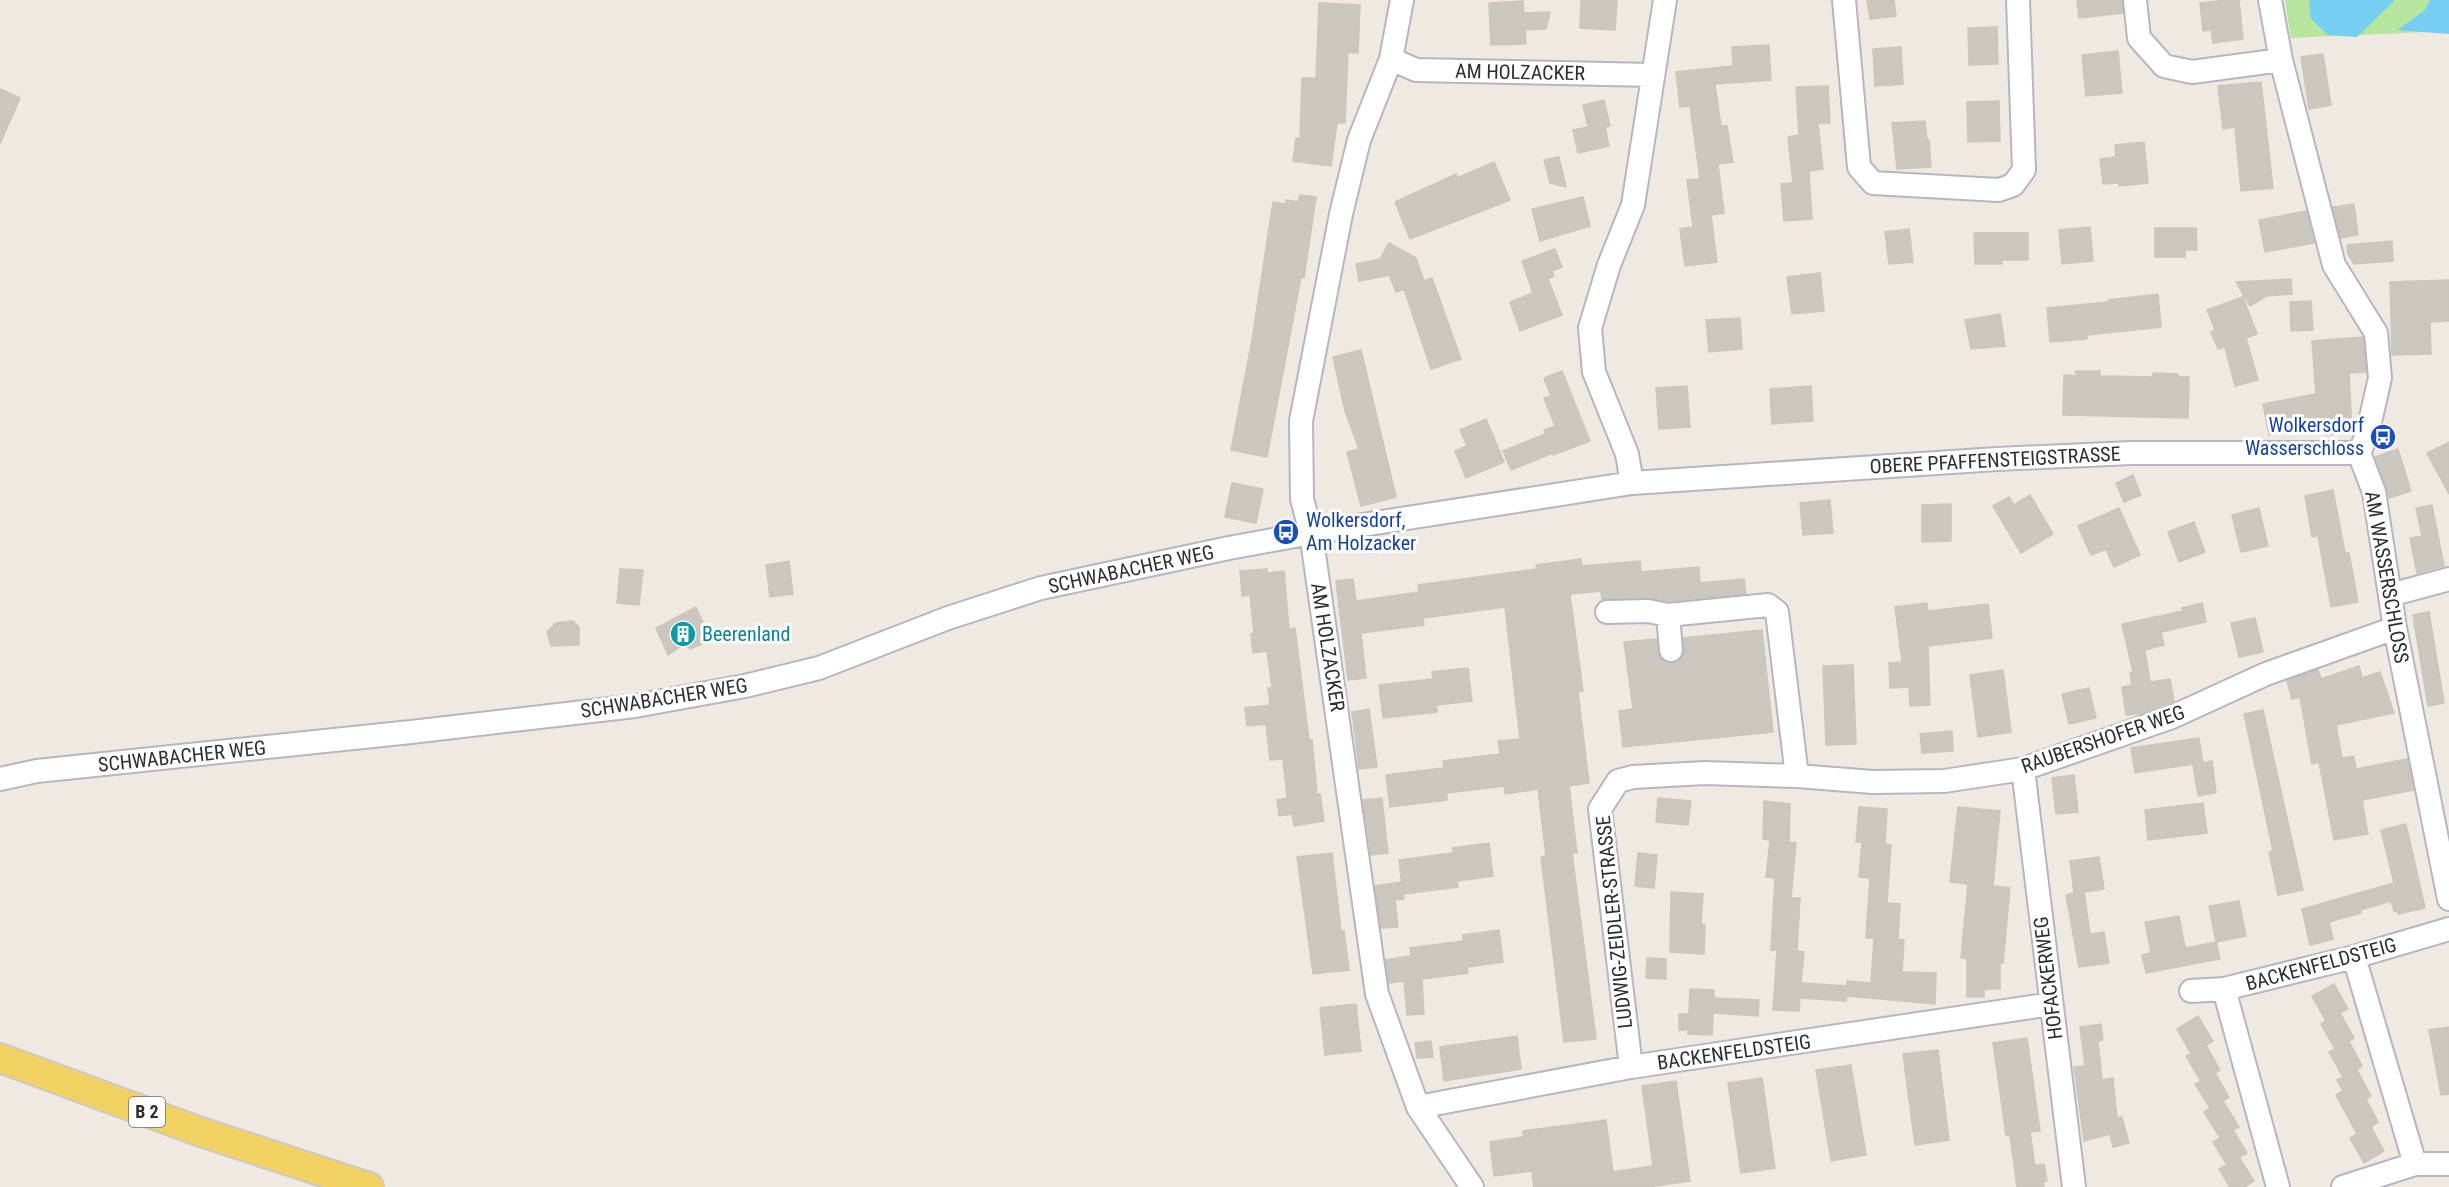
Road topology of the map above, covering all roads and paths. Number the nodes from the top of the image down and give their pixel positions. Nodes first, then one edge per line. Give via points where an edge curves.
1 (1402, 0) edge
2 (1665, 0) edge
3 (1844, 0) edge
4 (2018, 0) edge
5 (2135, 0) edge
6 (2270, 0) edge
7 (1391, 59) junction
8 (2281, 60) junction
9 (1652, 75) junction
10 (2359, 453) junction
11 (1632, 483) junction
12 (1311, 533) junction
13 (2449, 579) edge
14 (2390, 595) junction
15 (1607, 612) dead end
16 (1668, 615) junction
17 (2395, 628) junction
18 (1671, 650) dead end
19 (2023, 769) junction
20 (1797, 776) junction
21 (0, 779) edge
22 (1618, 781) joint
23 (2449, 899) edge
24 (2449, 929) edge
25 (2354, 957) junction
26 (2224, 989) junction
27 (2191, 991) dead end
28 (2051, 1004) junction
29 (0, 1058) edge
30 (1631, 1067) junction
31 (1418, 1107) junction
32 (2415, 1164) junction
33 (2449, 1164) edge
34 (369, 1187) edge
35 (1472, 1187) edge
36 (2074, 1187) edge
37 (2278, 1187) edge
38 (2343, 1187) edge

1 - 7 street, AM HOLZACKER
2 - 9 street
3 - 4 street via 1858,167 1873,183 1998,190 2013,185 2024,170
5 - 8 street via 2139,38 2164,66 2192,72
6 - 8 street
7 - 9 street, AM HOLZACKER via 1416,70
7 - 12 street, AM HOLZACKER via 1359,140 1301,421 1302,499
8 - 10 street via 2334,265 2376,333 2380,378
9 - 11 street via 1633,205 1590,328 1594,372 1627,454
10 - 11 street, OBERE PFAFFENSTEIGSTRASSE via 2132,453
10 - 14 street, AM WASSERSCHLOSS via 2374,492
11 - 12 street, OBERE PFAFFENSTEIGSTRASSE
12 - 21 street, SCHWABACHER WEG via 1041,588 948,618 819,668 746,686 635,706 37,771
12 - 31 street, AM HOLZACKER via 1377,994
13 - 14 street
14 - 17 street, AM WASSERSCHLOSS
15 - 16 street via 1648,611
16 - 18 street
16 - 20 street via 1768,605 1777,612
17 - 19 street, RAUBERSHOFER WEG via 2266,674 2172,717
17 - 23 street, AM WASSERSCHLOSS
19 - 20 street, RAUBERSHOFER WEG via 1944,782
19 - 28 street, HOFACKERWEG
20 - 22 street, RAUBERSHOFER WEG via 1705,773
22 - 30 street, LUDWIG-ZEIDLER-STRASSE via 1600,809
24 - 25 street, BACKENFELDSTEIG
25 - 26 street, BACKENFELDSTEIG
25 - 32 street
26 - 27 street, BACKENFELDSTEIG
26 - 37 street
28 - 30 street, BACKENFELDSTEIG
28 - 36 street, HOFACKERWEG
29 - 34 main road, B 2 via 198,1131
30 - 31 street, BACKENFELDSTEIG
31 - 35 street, AM HOLZACKER
32 - 33 street
32 - 38 street

